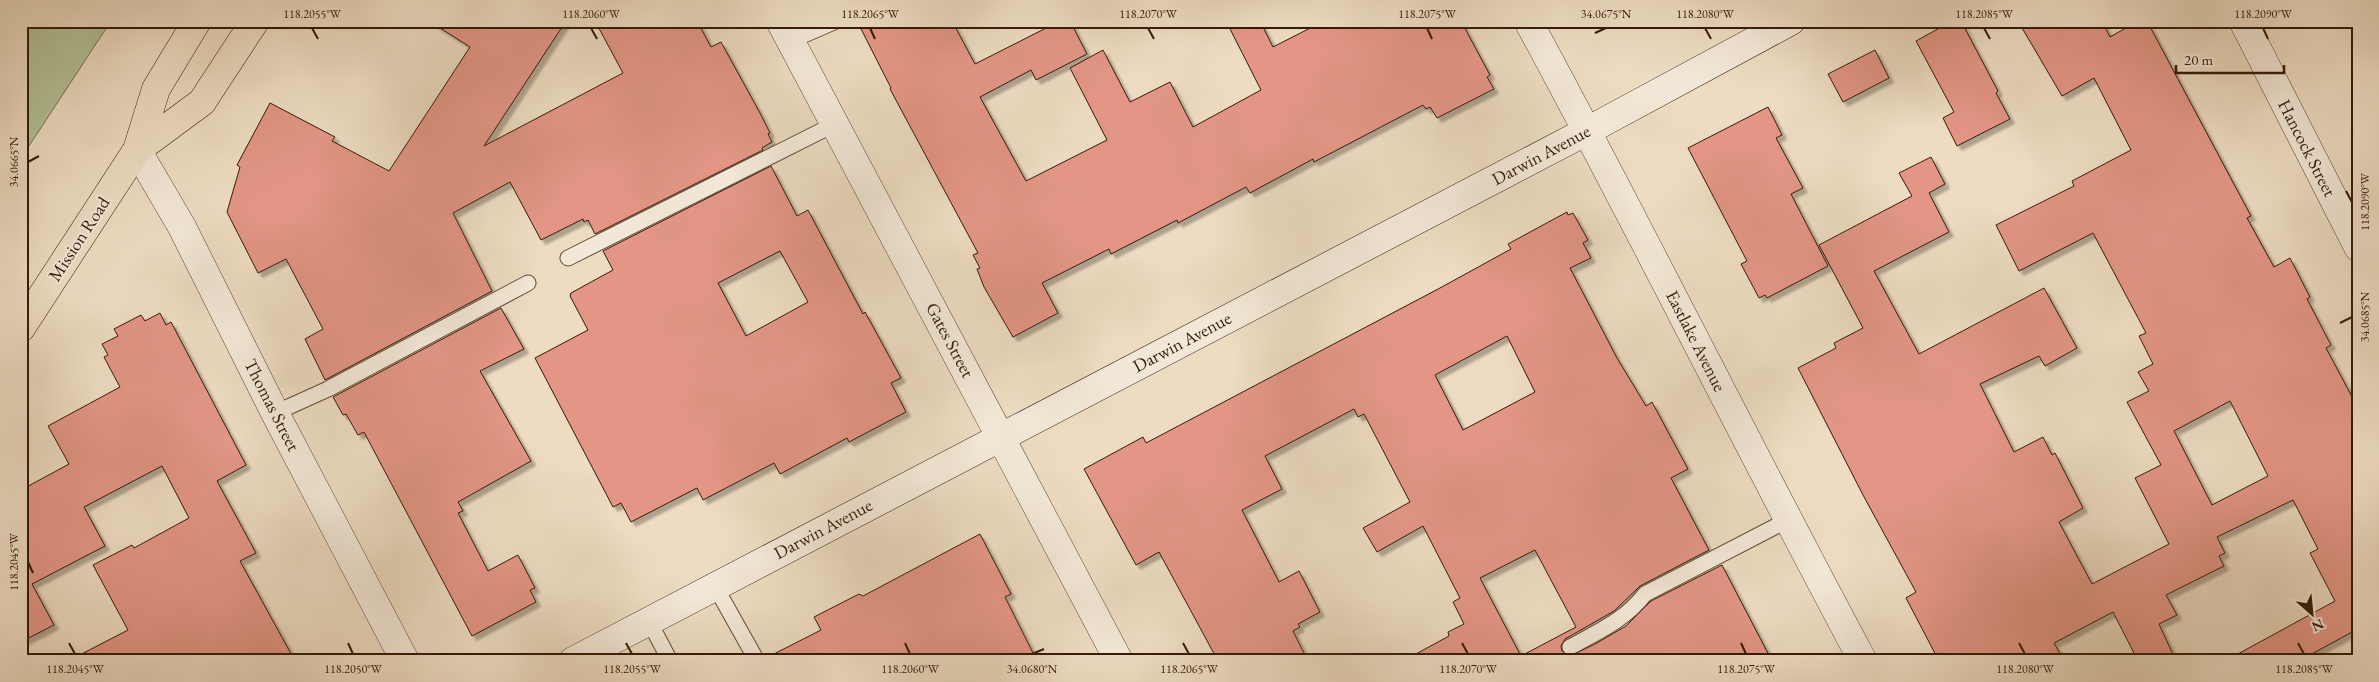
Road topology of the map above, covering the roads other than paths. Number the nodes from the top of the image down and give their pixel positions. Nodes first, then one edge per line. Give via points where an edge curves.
1 (197, 21) edge
2 (255, 21) edge
3 (836, 21) edge
4 (1528, 21) edge
5 (1791, 21) edge
6 (2243, 21) edge
7 (785, 31) edge
8 (835, 124) junction
9 (1588, 131) junction
10 (137, 150) junction
11 (2358, 248) edge
12 (568, 258) dead end
13 (528, 283) dead end
14 (21, 328) edge
15 (276, 414) junction
16 (1001, 436) junction
17 (1788, 520) junction
18 (715, 586) junction
19 (649, 621) junction
20 (1570, 647) dead end
21 (405, 661) edge
22 (573, 661) edge
23 (670, 661) edge
24 (757, 661) edge
25 (1119, 661) edge
26 (1863, 661) edge

1 - 10 main road, Mission Road via 156,89
2 - 10 main road, Mission Road via 202,102
3 - 7 lane
4 - 9 street, Eastlake Avenue
5 - 9 street, Darwin Avenue
6 - 11 street, Hancock Street
7 - 8 street, Gates Street
8 - 12 lane
8 - 16 street, Gates Street
9 - 16 street, Darwin Avenue
9 - 17 street, Eastlake Avenue
10 - 14 main road, Mission Road
10 - 15 street, Thomas Street via 182,228
13 - 15 lane
15 - 21 street, Thomas Street
16 - 18 street, Darwin Avenue
16 - 25 street, Gates Street
17 - 20 lane via 1645,594 1623,617
17 - 26 street, Eastlake Avenue
18 - 19 street, Darwin Avenue
18 - 24 lane
19 - 22 street, Darwin Avenue
19 - 23 lane

